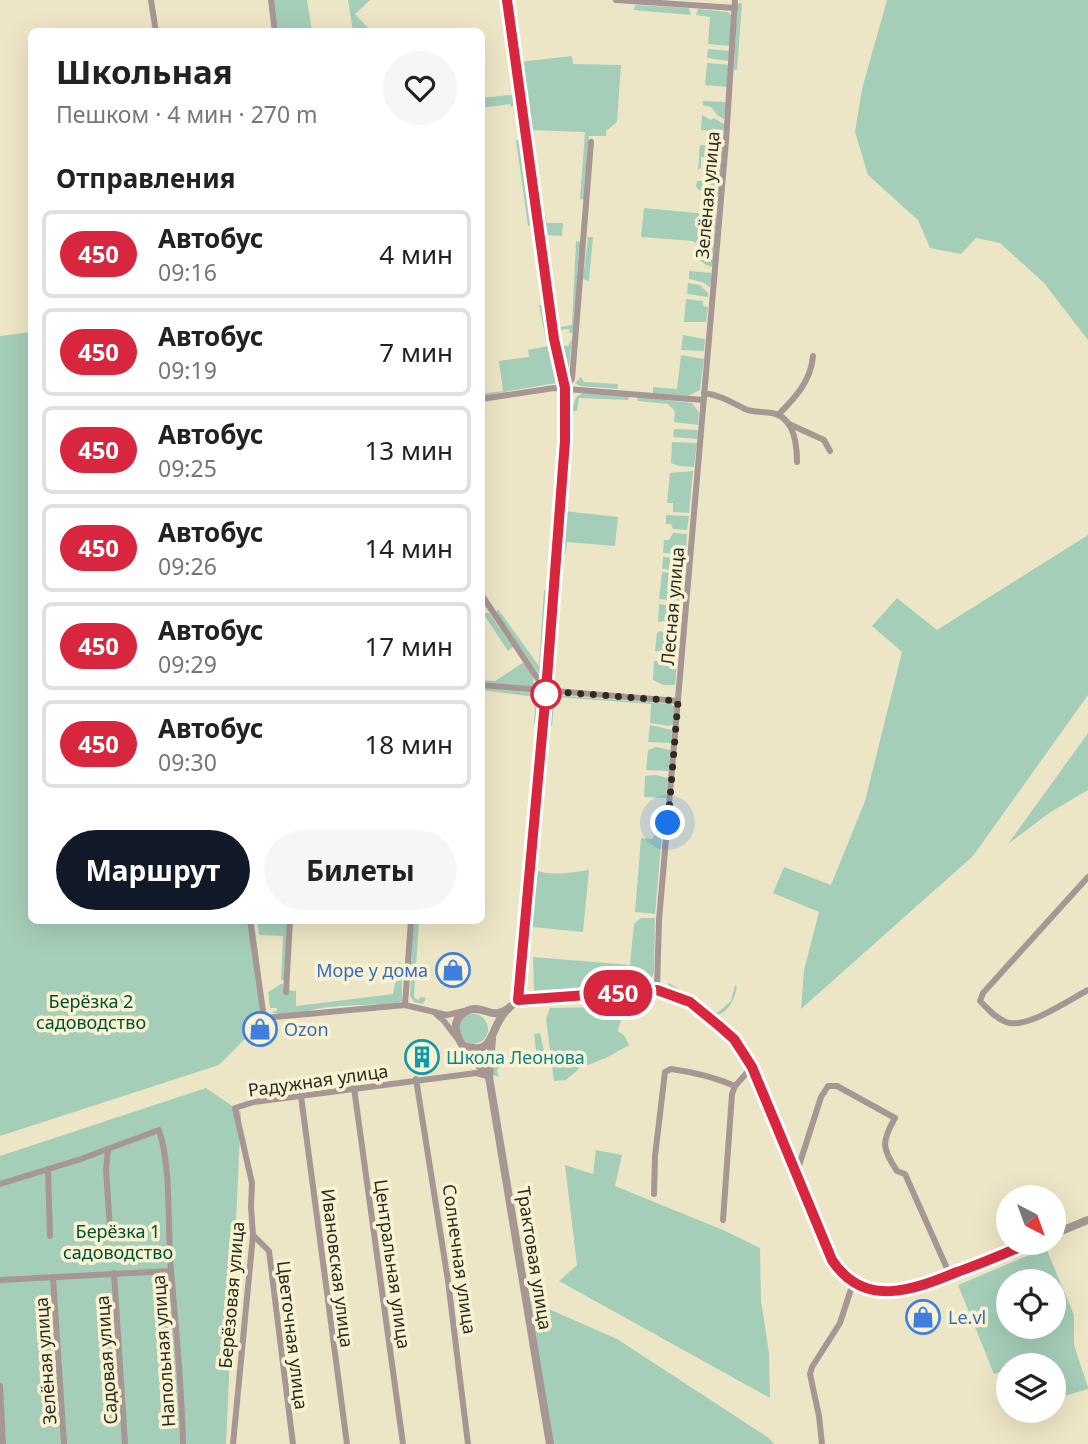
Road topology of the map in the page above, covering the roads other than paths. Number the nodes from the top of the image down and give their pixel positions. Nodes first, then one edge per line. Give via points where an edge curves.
1 (151, 0) edge
2 (271, 0) edge
3 (507, 0) edge
4 (615, 0) edge
5 (735, 4) edge
6 (155, 28) edge
7 (274, 28) edge
8 (591, 142) dead end
9 (814, 356) dead end
10 (565, 388) junction
11 (704, 396) junction
12 (485, 398) edge
13 (778, 415) junction
14 (788, 424) junction
15 (830, 451) dead end
16 (797, 462) dead end
17 (485, 600) edge
18 (485, 685) edge
19 (546, 691) junction
20 (678, 701) junction
21 (1088, 877) edge
22 (251, 924) edge
23 (290, 924) edge
24 (411, 924) edge
25 (657, 990) junction
26 (1088, 990) edge
27 (286, 992) dead end
28 (518, 1000) junction
29 (405, 1005) junction
30 (508, 1009) junction
31 (465, 1011) junction
32 (485, 1012) junction
33 (434, 1013) junction
34 (493, 1035) junction
35 (461, 1043) junction
36 (752, 1067) junction
37 (489, 1077) junction
38 (416, 1079) junction
39 (735, 1086) junction
40 (354, 1088) junction
41 (301, 1096) junction
42 (235, 1108) joint
43 (108, 1149) junction
44 (48, 1169) junction
45 (796, 1175) junction
46 (0, 1184) edge
47 (654, 1194) dead end
48 (723, 1220) dead end
49 (1088, 1220) edge
50 (110, 1229) dead end
51 (1066, 1229) edge
52 (253, 1235) junction
53 (50, 1236) dead end
54 (1000, 1255) edge
55 (171, 1271) junction
56 (114, 1273) junction
57 (950, 1275) junction
58 (53, 1277) junction
59 (0, 1280) edge
60 (853, 1283) junction
61 (0, 1385) edge
62 (3, 1444) edge
63 (64, 1444) edge
64 (125, 1444) edge
65 (183, 1444) edge
66 (233, 1444) edge
67 (293, 1444) edge
68 (347, 1444) edge
69 (403, 1444) edge
70 (468, 1444) edge
71 (550, 1444) edge
72 (822, 1444) edge

1 - 6 street
2 - 7 street
3 - 10 street via 552,326
4 - 5 street
5 - 11 street, Зелёная улица
8 - 10 street via 572,379
9 - 13 street via 803,388
10 - 11 street
10 - 12 street
10 - 19 street
11 - 13 street
11 - 20 street, Лесная улица
13 - 14 street
14 - 15 street via 824,440
14 - 16 street via 797,443
17 - 19 street
18 - 19 street
19 - 20 street
19 - 28 street
20 - 25 street, Лесная улица
21 - 26 street via 980,1001 996,1017 1014,1024
22 - 29 street via 264,1018
23 - 27 street
24 - 29 street
25 - 28 street
25 - 36 street via 690,1002 734,1039
28 - 30 street
29 - 33 street
30 - 32 street
30 - 34 street
31 - 32 street
31 - 33 street via 452,1016
31 - 35 street via 455,1026
32 - 34 street via 491,1017
33 - 35 street
34 - 35 street via 479,1048
34 - 37 street, Трактовая улица
35 - 37 street, Трактовая улица
36 - 39 street
36 - 45 street
37 - 38 street, Радужная улица via 476,1073
37 - 71 street, Трактовая улица
38 - 40 street, Радужная улица
38 - 70 street, Солнечная улица
39 - 47 street via 687,1071 665,1072
39 - 48 street
40 - 41 street, Радужная улица
40 - 69 street, Центральная улица
41 - 42 street, Радужная улица
41 - 68 street, Ивановская улица
42 - 52 street, Берёзовая улица via 252,1183
43 - 44 street
43 - 50 street
43 - 55 street, Напольная улица via 159,1130
44 - 46 street
44 - 53 street
45 - 57 street via 828,1086 837,1086 895,1118 884,1146 897,1171 905,1174
45 - 60 street via 832,1260
49 - 51 street
52 - 66 street, Берёзовая улица
52 - 67 street, Цветочная улица via 269,1251
54 - 57 street
55 - 56 street
55 - 65 street, Напольная улица
56 - 58 street
56 - 64 street, Садовая улица
57 - 60 street via 896,1292
58 - 59 street
58 - 63 street, Зелёная улица
60 - 72 street via 840,1323 810,1374
61 - 62 street

